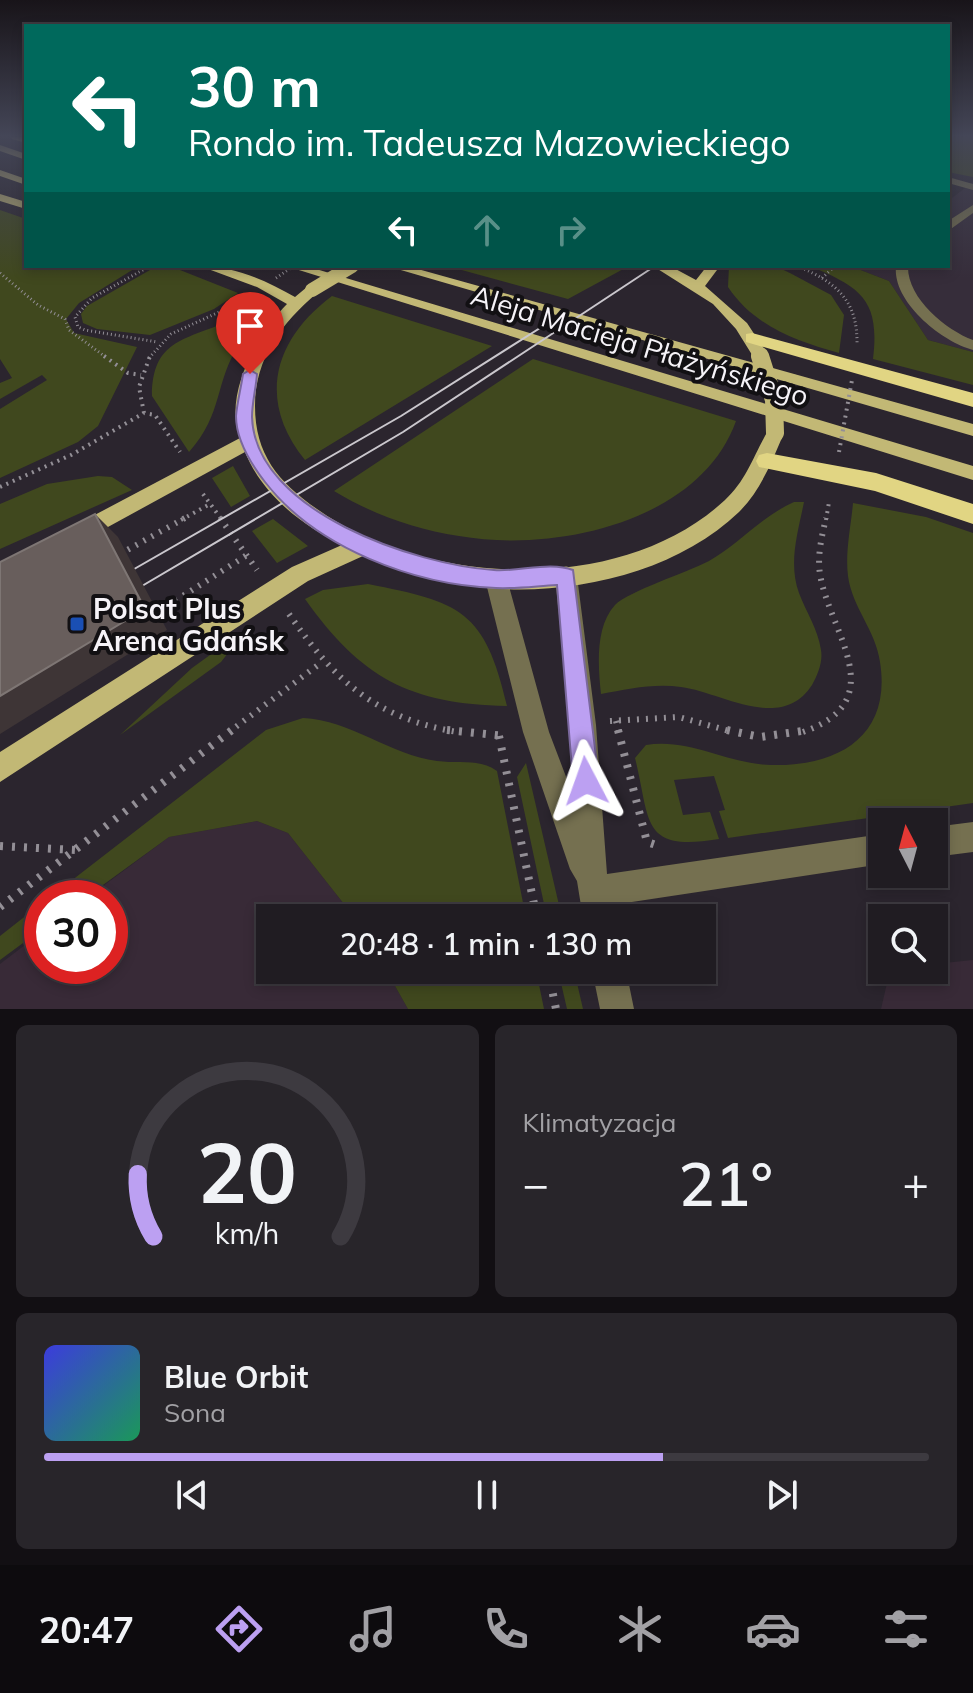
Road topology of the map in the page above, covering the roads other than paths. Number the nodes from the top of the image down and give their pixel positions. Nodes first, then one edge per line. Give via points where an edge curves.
1 (0, 197) edge
2 (24, 205) edge
3 (973, 208) edge
4 (950, 225) edge
5 (212, 268) edge
6 (300, 268) edge
7 (349, 268) edge
8 (400, 268) edge
9 (663, 268) edge
10 (712, 268) edge
11 (901, 268) edge
12 (698, 286) junction
13 (295, 303) junction
14 (973, 345) edge
15 (756, 346) junction
16 (973, 400) edge
17 (973, 430) edge
18 (248, 442) junction
19 (767, 461) junction
20 (973, 473) edge
21 (973, 514) edge
22 (54, 545) edge
23 (363, 546) junction
24 (566, 576) junction
25 (496, 579) junction
26 (0, 768) edge
27 (973, 837) edge
28 (948, 840) edge
29 (868, 852) edge
30 (596, 904) edge
31 (596, 904) edge
32 (601, 904) edge
33 (612, 984) edge
34 (617, 1009) edge

1 - 2 main road
3 - 4 street
5 - 13 main road via 262,284
6 - 20 main road, Aleja Macieja Płażyńskiego
7 - 13 main road, bridge
8 - 17 main road, Aleja Macieja Płażyńskiego
9 - 12 main road
10 - 12 main road
11 - 14 street via 902,280 933,323
12 - 15 main road via 727,310
13 - 18 main road via 268,335 250,374 244,419
15 - 16 highway
15 - 19 main road, bridge via 774,400 775,433
18 - 22 main road
18 - 23 main road via 265,473 289,500 332,532
19 - 21 highway via 876,482
19 - 24 main road via 735,504 681,542 647,557
23 - 25 main road via 447,573
23 - 26 main road via 300,574
24 - 25 main road
24 - 30 street
25 - 31 street via 536,732
27 - 28 street
29 - 32 street
33 - 34 street

